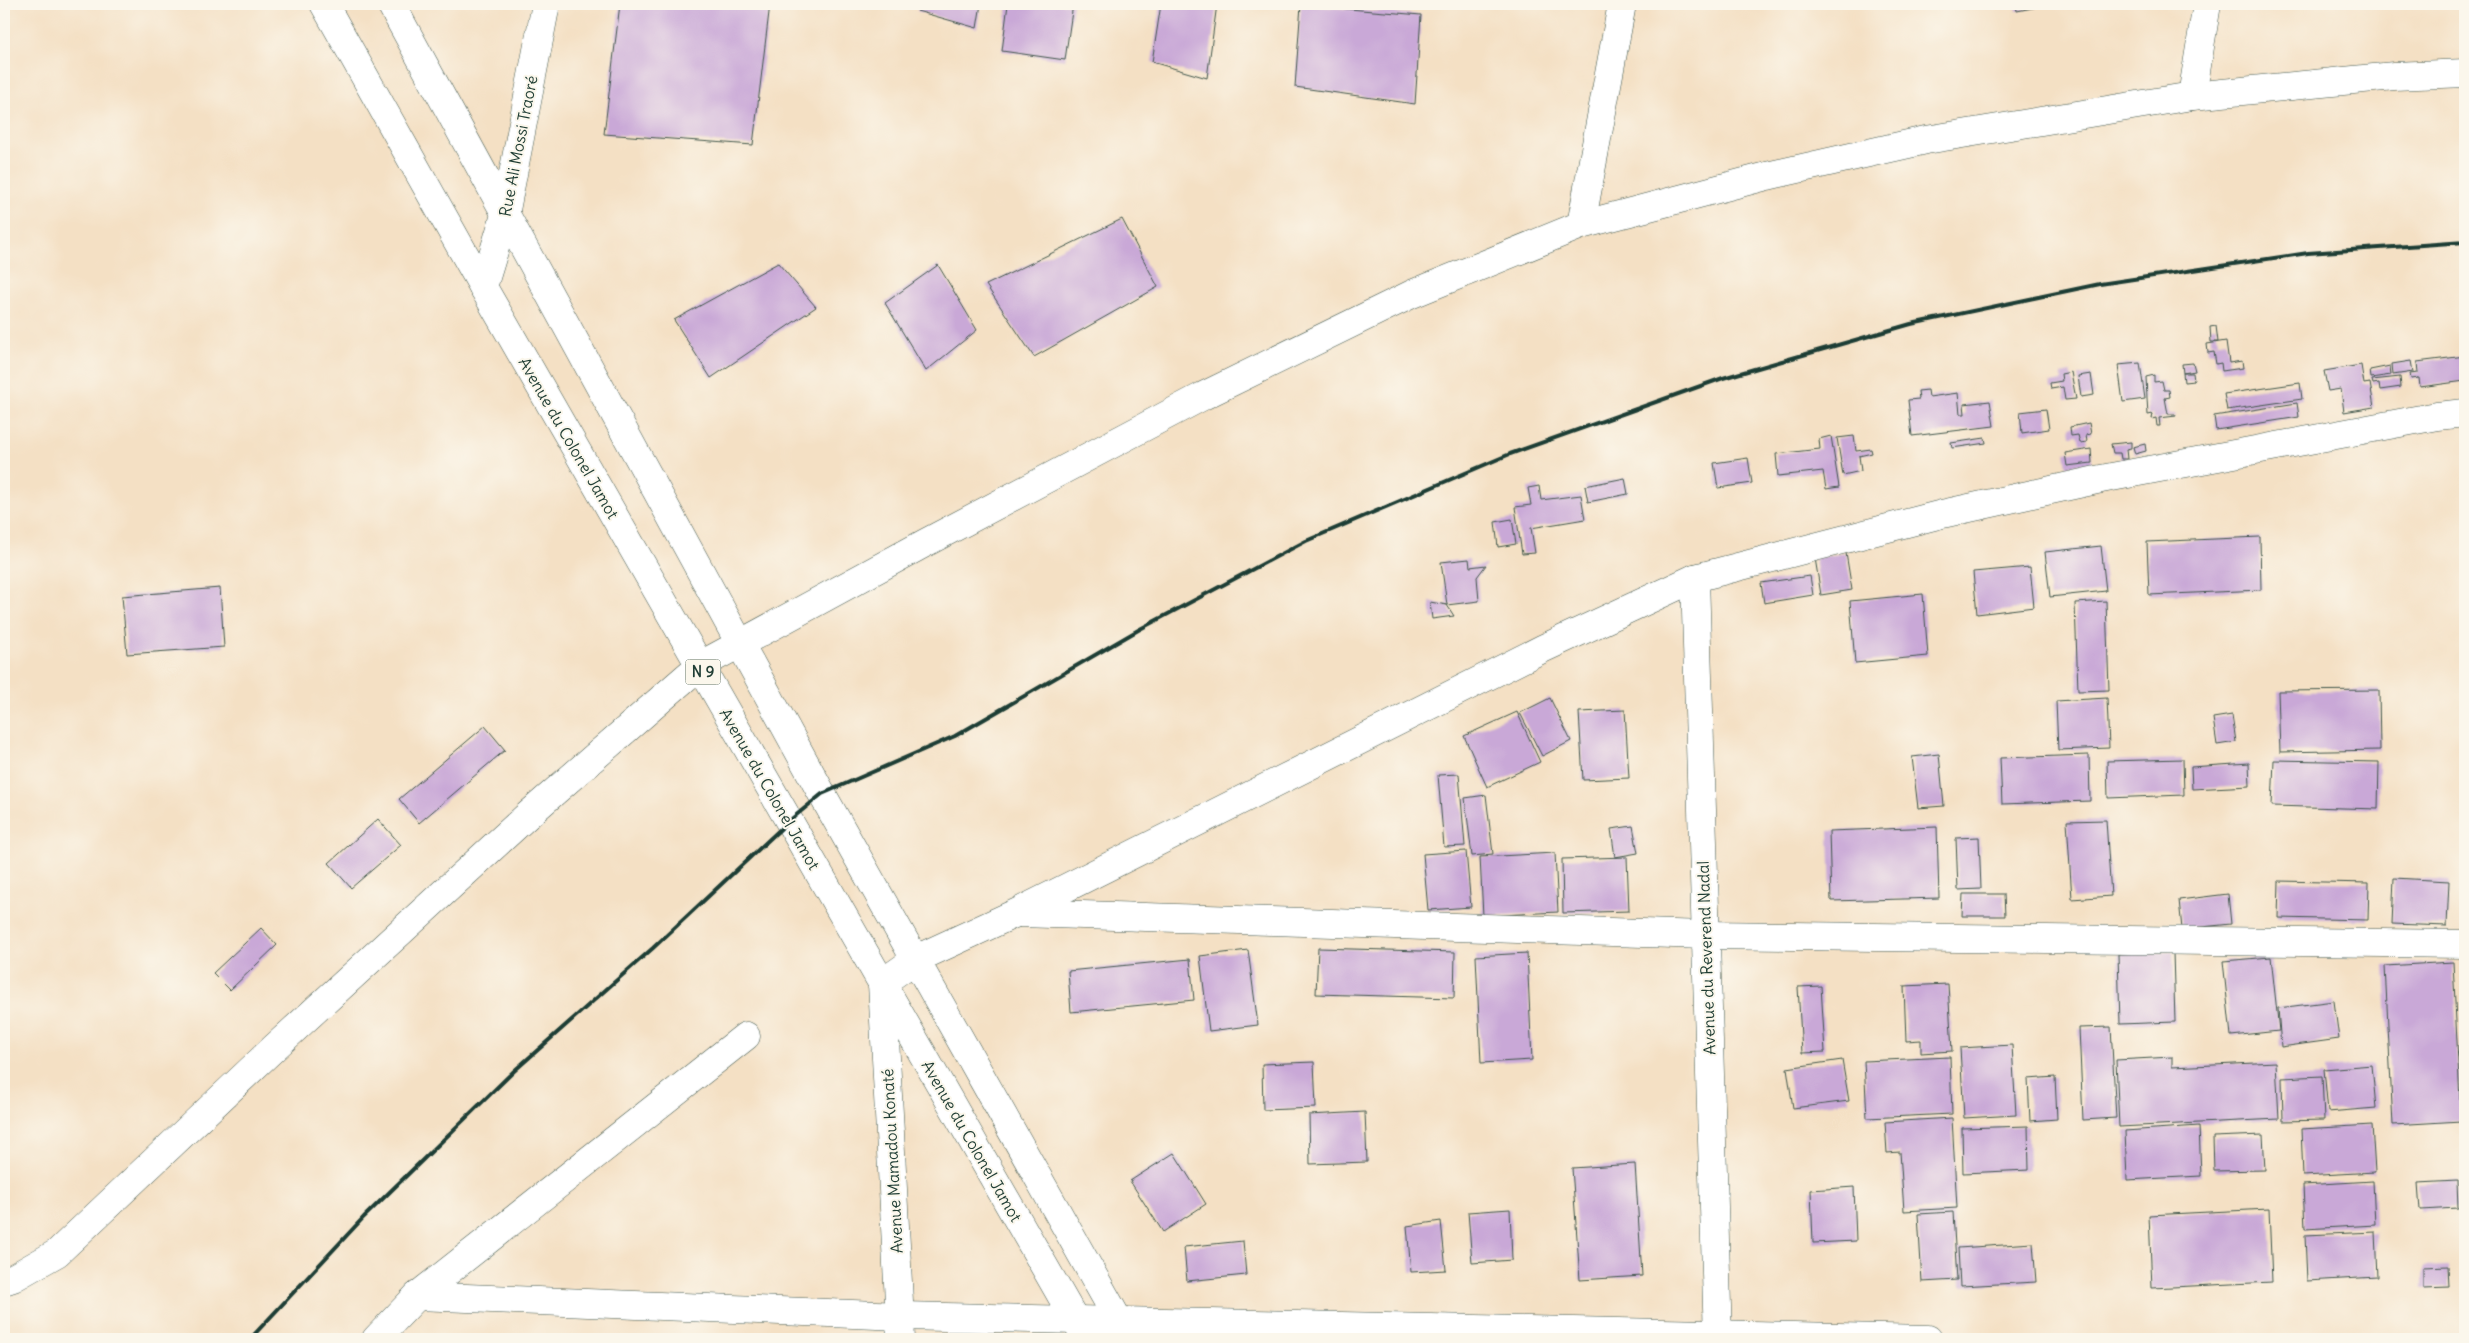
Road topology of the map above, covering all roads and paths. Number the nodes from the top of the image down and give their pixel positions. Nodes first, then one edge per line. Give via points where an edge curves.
1 (324, 4) edge
2 (391, 4) edge
3 (546, 4) edge
4 (1622, 4) edge
5 (2207, 4) edge
6 (2465, 73) edge
7 (2192, 96) junction
8 (505, 216) junction
9 (1581, 225) junction
10 (483, 287) junction
11 (2465, 413) edge
12 (1695, 578) junction
13 (741, 643) junction
14 (699, 666) junction
15 (1016, 913) junction
16 (1705, 935) junction
17 (2465, 944) edge
18 (916, 959) junction
19 (882, 983) junction
20 (746, 1036) dead end
21 (4, 1280) edge
22 (417, 1296) junction
23 (901, 1328) edge
24 (1080, 1330) edge
25 (1124, 1330) edge
26 (1718, 1337) edge
27 (376, 1339) edge
28 (1928, 1339) edge

1 - 10 street, Avenue du Colonel Jamot / N 9
2 - 8 street
3 - 8 street, Rue Ali Mossi Traoré
4 - 9 street
5 - 7 street
6 - 7 street via 2394,76
7 - 9 street via 1926,140 1767,176
8 - 10 street, Rue Ali Mossi Traoré
8 - 13 street
9 - 13 street via 1412,294 1203,396
10 - 14 street, Avenue du Colonel Jamot / N 9
11 - 12 street via 2101,479 1942,514
12 - 15 street via 1542,648
12 - 16 street, Avenue du Reverend Nadal
13 - 14 street
13 - 18 street
14 - 19 street, Avenue du Colonel Jamot / N 9
14 - 21 street via 470,868 56,1253
15 - 16 street
15 - 18 street
16 - 17 street
16 - 26 street, Avenue du Reverend Nadal
18 - 19 street
18 - 25 street
19 - 23 street, Avenue Mamadou Konaté
19 - 24 street, Avenue du Colonel Jamot / N 9
20 - 22 street
22 - 23 street
22 - 27 street
23 - 24 street
24 - 25 street
25 - 26 street
26 - 28 street

